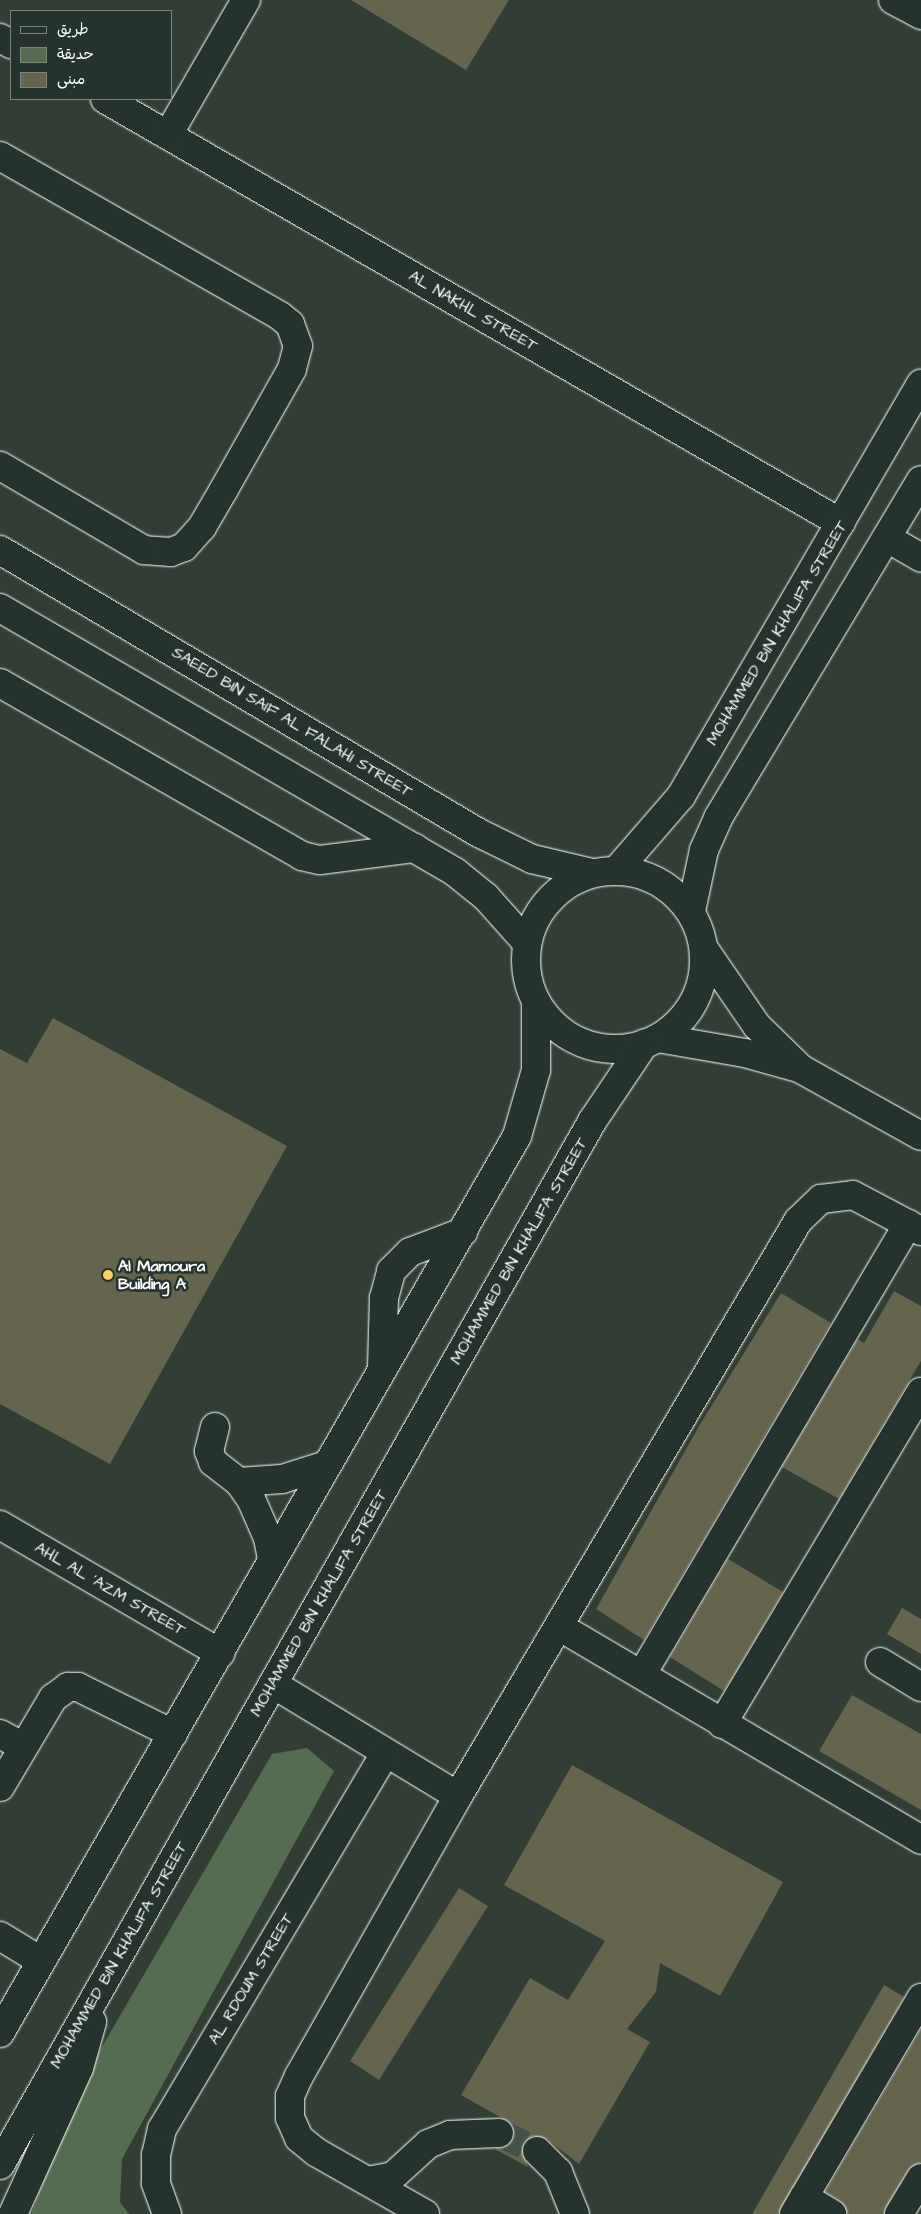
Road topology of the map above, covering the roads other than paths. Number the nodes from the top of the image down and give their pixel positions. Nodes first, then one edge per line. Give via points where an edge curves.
1 (246, 0) edge
2 (893, 0) edge
3 (921, 15) edge
4 (107, 100) edge
5 (168, 135) junction
6 (0, 156) edge
7 (921, 384) edge
8 (0, 466) edge
9 (921, 480) edge
10 (841, 523) junction
11 (887, 538) junction
12 (0, 550) edge
13 (921, 558) edge
14 (0, 608) edge
15 (0, 683) edge
16 (415, 848) junction
17 (605, 872) junction
18 (691, 911) junction
19 (527, 943) junction
20 (704, 949) junction
21 (536, 1002) junction
22 (651, 1041) junction
23 (801, 1069) junction
24 (921, 1136) edge
25 (915, 1227) edge
26 (463, 1232) junction
27 (382, 1368) junction
28 (921, 1392) edge
29 (215, 1428) dead end
30 (324, 1466) junction
31 (239, 1482) junction
32 (0, 1525) edge
33 (272, 1559) junction
34 (560, 1627) junction
35 (220, 1653) junction
36 (880, 1662) dead end
37 (642, 1674) junction
38 (273, 1684) junction
39 (921, 1687) edge
40 (722, 1724) junction
41 (173, 1734) junction
42 (11, 1740) edge
43 (385, 1754) junction
44 (0, 1787) edge
45 (458, 1796) junction
46 (920, 1838) edge
47 (0, 1936) edge
48 (41, 1961) junction
49 (97, 1991) junction
50 (0, 1994) edge
51 (921, 1998) edge
52 (0, 2032) edge
53 (499, 2133) tunnel mouth
54 (537, 2151) tunnel mouth
55 (0, 2165) edge
56 (921, 2178) edge
57 (368, 2182) junction
58 (799, 2205) edge
59 (13, 2214) edge
60 (167, 2214) edge
61 (425, 2214) edge
62 (575, 2214) edge
63 (832, 2214) edge
64 (899, 2214) edge

1 - 5 main road
2 - 3 main road
4 - 5 main road, AL NAKHL STREET
5 - 10 main road, AL NAKHL STREET
6 - 8 main road via 280,316 290,324 298,346 292,368 223,492 202,527 184,547 164,552 144,550
7 - 10 main road, MOHAMMED BIN KHALIFA STREET
9 - 11 main road
10 - 17 main road, MOHAMMED BIN KHALIFA STREET via 681,796
11 - 13 main road
11 - 18 main road via 718,818 704,850
12 - 17 main road, SAEED BIN SAIF AL FALAHI STREET via 479,833 532,859
14 - 16 main road
15 - 16 main road via 302,856 320,860
16 - 19 main road via 481,892
17 - 18 main road via 659,881
17 - 19 main road via 562,888 539,912
18 - 20 main road
19 - 21 main road via 526,973
20 - 22 main road via 704,975 694,1000 679,1022
20 - 23 main road via 757,1026
21 - 22 main road via 557,1027 594,1047 619,1049
21 - 26 main road via 538,1036 529,1104 517,1136
22 - 23 main road via 744,1053
22 - 38 main road, MOHAMMED BIN KHALIFA STREET via 593,1120
23 - 24 main road
25 - 34 main road via 853,1196 821,1199 807,1209
25 - 37 main road
26 - 27 main road
26 - 27 main road via 410,1252 391,1270 384,1298
27 - 30 main road
28 - 40 main road
29 - 31 main road via 209,1450 213,1462
30 - 31 main road via 282,1479
30 - 33 main road
31 - 33 main road via 261,1518
32 - 35 main road, AHL AL 'AZM STREET
33 - 35 main road
34 - 37 main road
34 - 45 main road
35 - 41 main road
36 - 39 main road
37 - 40 main road
38 - 43 main road
38 - 49 main road, MOHAMMED BIN KHALIFA STREET
40 - 46 main road
41 - 42 main road via 86,1691 68,1687
41 - 48 main road
42 - 44 main road
43 - 45 main road
43 - 60 main road, AL RDOUM STREET via 162,2130 156,2155 156,2183
45 - 57 main road via 290,2096 290,2118 299,2138 316,2152
47 - 48 main road
48 - 50 main road
48 - 52 main road
49 - 55 main road, MOHAMMED BIN KHALIFA STREET
49 - 59 main road via 79,2068
51 - 58 main road
53 - 57 main road via 450,2134 428,2144 393,2176
54 - 62 main road via 558,2172
56 - 64 main road
57 - 61 main road
58 - 63 main road

